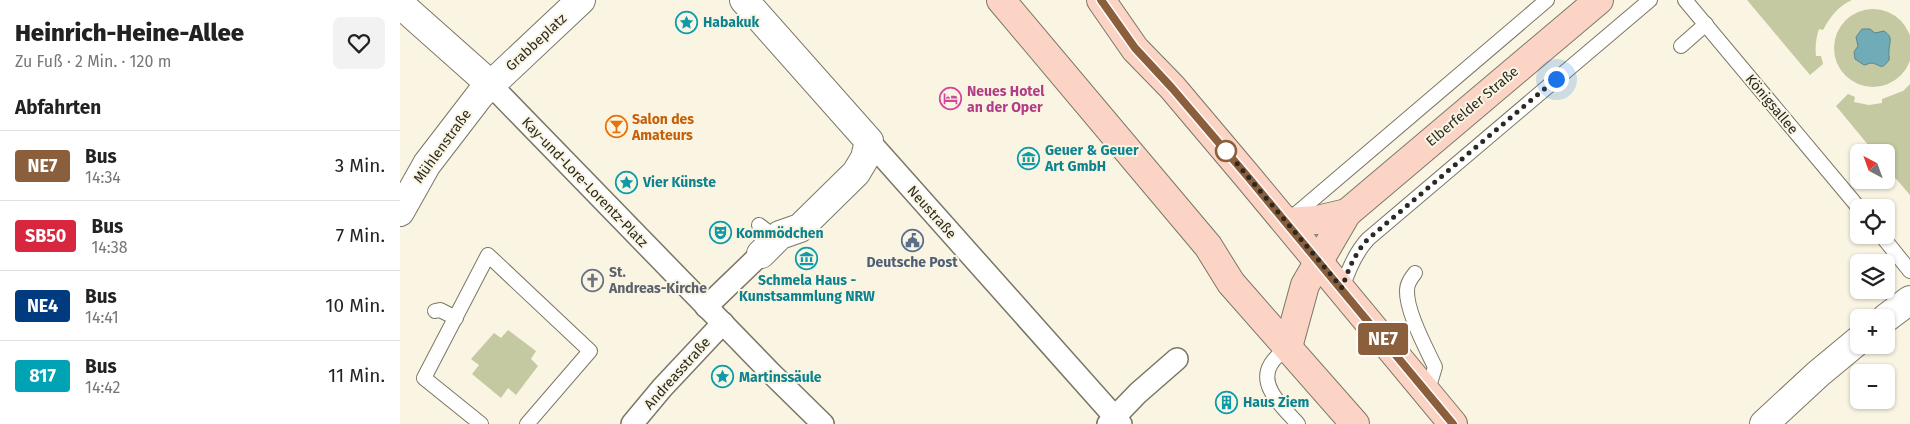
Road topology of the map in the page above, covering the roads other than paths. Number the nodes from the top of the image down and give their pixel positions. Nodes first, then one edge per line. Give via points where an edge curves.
1 (581, 0) edge
2 (744, 0) edge
3 (1001, 0) edge
4 (1546, 0) edge
5 (1599, 0) edge
6 (1650, 0) edge
7 (1685, 0) edge
8 (1106, 2) edge
9 (400, 4) edge
10 (1706, 24) junction
11 (1681, 46) dead end
12 (490, 84) junction
13 (869, 140) junction
14 (1852, 199) edge
15 (400, 212) edge
16 (1346, 213) junction
17 (1286, 222) junction
18 (767, 238) joint
19 (1888, 244) edge
20 (1319, 262) junction
21 (1910, 271) edge
22 (1415, 273) dead end
23 (1342, 288) junction
24 (1910, 300) edge
25 (706, 307) junction
26 (1895, 311) edge
27 (723, 323) junction
28 (1288, 347) junction
29 (1850, 347) edge
30 (1178, 359) dead end
31 (1427, 393) junction
32 (1115, 422) edge
33 (481, 424) edge
34 (528, 424) edge
35 (632, 424) edge
36 (823, 424) edge
37 (1298, 424) edge
38 (1356, 424) edge
39 (1453, 424) edge
40 (1764, 424) edge

1 - 12 street, Grabbeplatz
2 - 13 street, Neustraße
3 - 28 main road via 1208,246 1231,283
4 - 17 lane
5 - 16 main road, Elberfelder Straße
6 - 23 lane via 1368,239 1349,268
7 - 10 lane, Königsallee
8 - 17 main road via 1135,48
9 - 12 street
10 - 11 lane
10 - 14 lane, Königsallee
12 - 15 street, Mühlenstraße via 436,151
12 - 25 street, Kay-und-Lore-Lorentz-Platz
13 - 18 street via 865,158 856,173 800,228
13 - 32 street, Neustraße
16 - 17 main road, Elberfelder Straße
16 - 20 main road, Elberfelder Straße
17 - 20 main road
18 - 25 street
19 - 21 lane
20 - 23 main road
20 - 28 main road, Elberfelder Straße via 1303,292
22 - 31 lane via 1407,291 1418,332 1435,367
23 - 31 main road
24 - 26 street
25 - 27 street, Kay-und-Lore-Lorentz-Platz
27 - 35 street, Andreasstraße
27 - 36 street, Kay-und-Lore-Lorentz-Platz
28 - 37 lane via 1271,362 1267,381 1272,393
28 - 38 main road
29 - 40 street
30 - 32 street via 1138,393
31 - 39 main road
33 - 34 lane via 424,378 488,255 590,351

